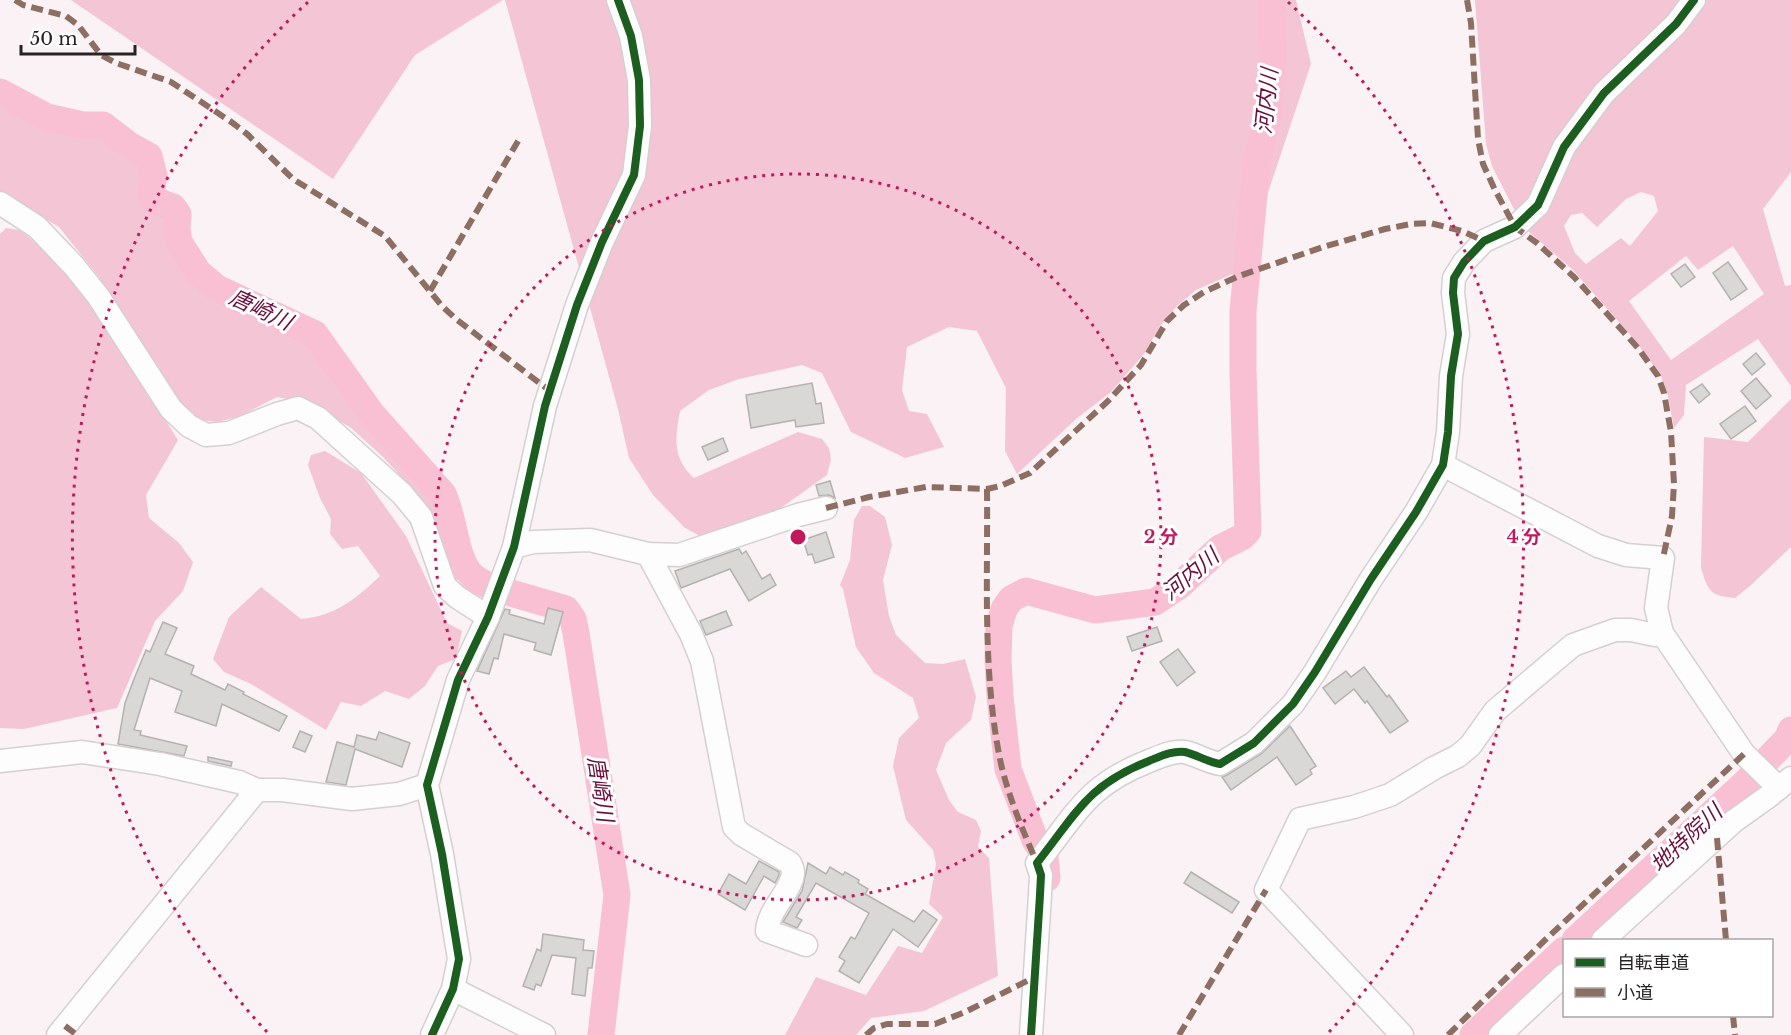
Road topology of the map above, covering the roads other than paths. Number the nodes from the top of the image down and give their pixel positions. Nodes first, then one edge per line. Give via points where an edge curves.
1 (618, 0) edge
2 (1694, 0) edge
3 (0, 203) edge
4 (1443, 465) junction
5 (826, 508) dead end
6 (514, 547) junction
7 (648, 554) junction
8 (488, 617) junction
9 (1662, 633) junction
10 (0, 761) edge
11 (1784, 781) edge
12 (427, 785) junction
13 (257, 790) junction
14 (1604, 939) edge
15 (806, 945) dead end
16 (1563, 976) edge
17 (453, 989) junction
18 (58, 1035) edge
19 (432, 1035) edge
20 (544, 1035) edge
21 (1031, 1035) edge
22 (1402, 1035) edge
23 (1500, 1035) edge

1 - 6 street via 631,36 639,80 640,126 634,175 577,305 545,406
2 - 4 street via 1676,24 1604,93 1563,147 1538,205 1515,227 1484,241 1454,278 1458,334
3 - 8 street via 37,227 74,266 98,296 171,409 189,426 206,435 229,433 298,408 318,418 402,494 421,517 445,586
4 - 9 street via 1598,546 1626,555 1663,558 1656,608
4 - 21 street via 1315,672 1293,704 1254,744 1220,764 1183,752 1164,755 1112,778 1084,801 1037,862 1041,875
5 - 7 street via 679,555
6 - 7 street via 533,542 590,540
6 - 8 street
7 - 15 street via 702,661 734,827 790,863 793,871 768,921 767,931
8 - 12 street via 458,680
9 - 11 street via 1744,754
9 - 22 street via 1615,630 1573,645 1495,711 1458,756 1390,795 1300,819 1266,890
10 - 13 street via 82,752 160,764 239,782
11 - 14 street via 1734,820
12 - 13 street via 399,794 352,799
12 - 17 street via 456,932 459,959
13 - 18 street
16 - 23 street
17 - 19 street
17 - 20 street

